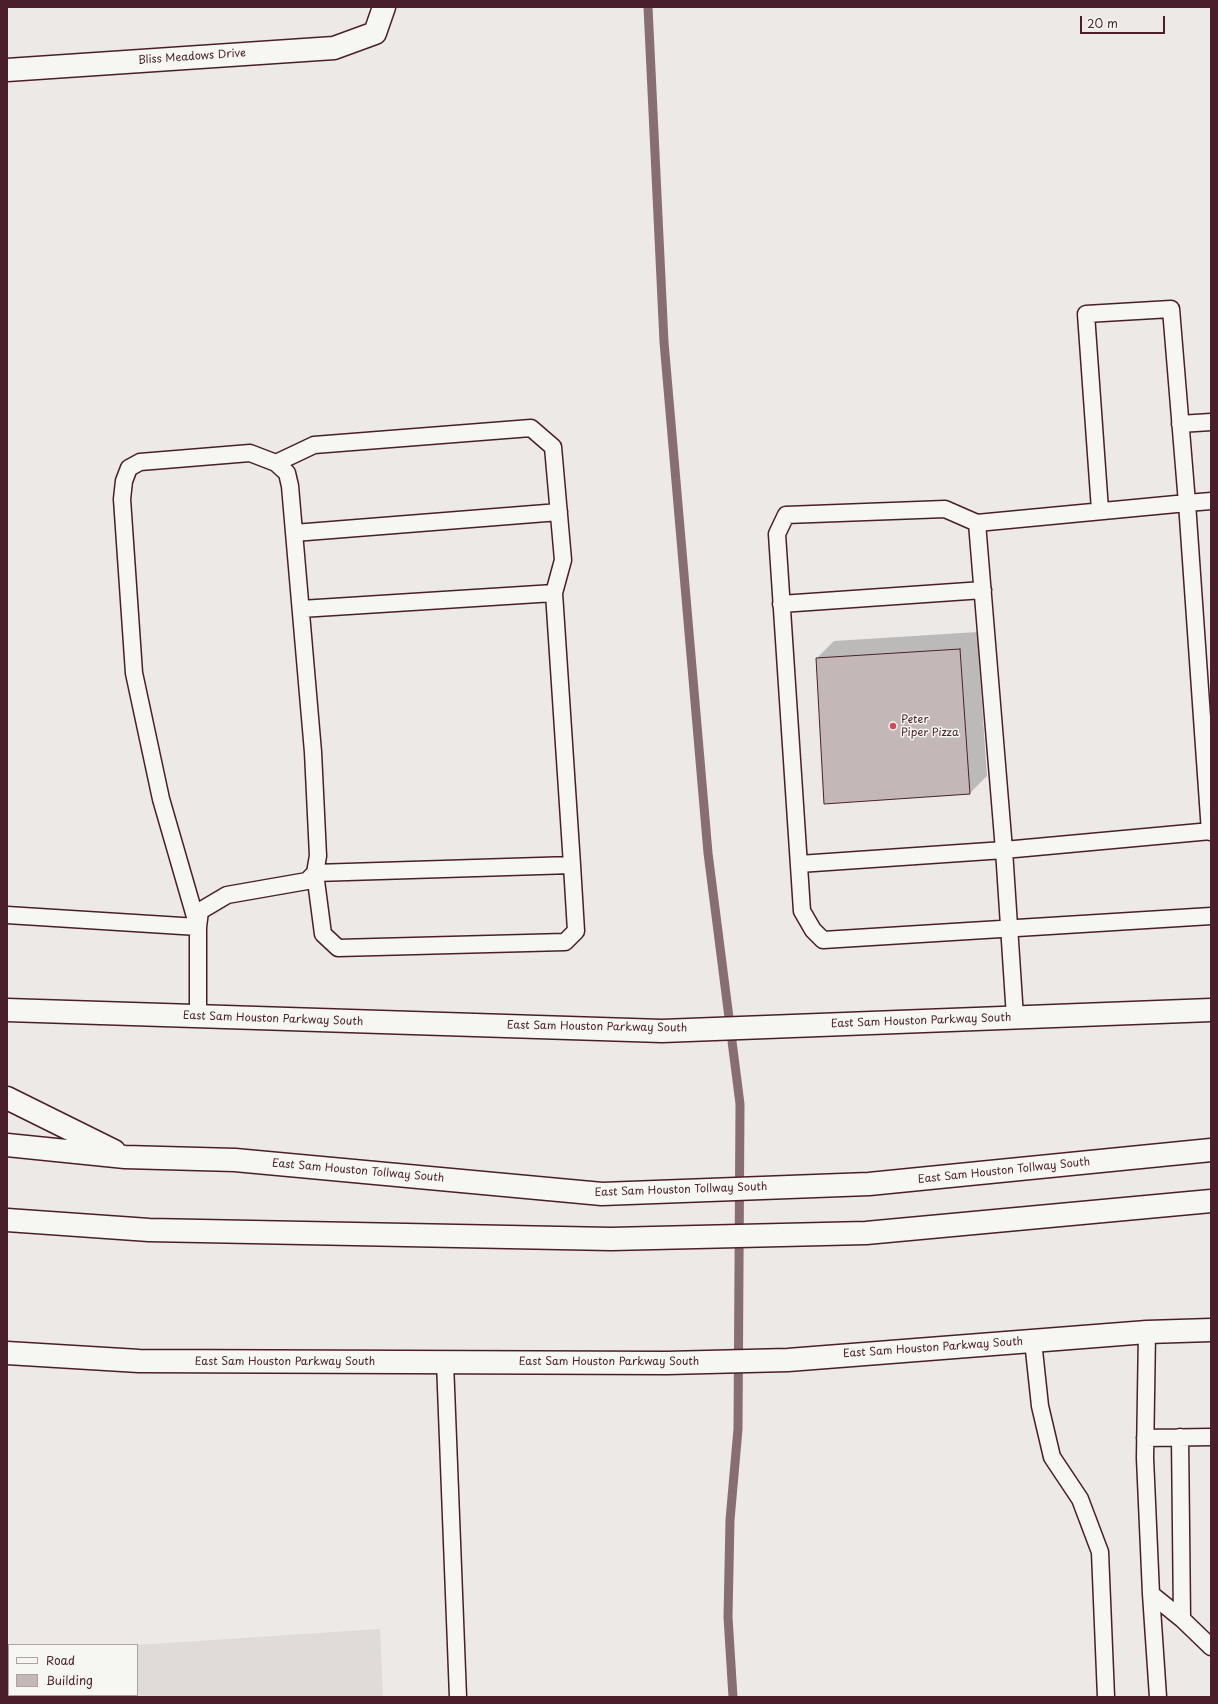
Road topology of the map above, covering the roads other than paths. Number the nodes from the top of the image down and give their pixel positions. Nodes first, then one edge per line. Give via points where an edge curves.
1 (384, 7) edge
2 (7, 70) edge
3 (1211, 422) edge
4 (1180, 424) junction
5 (276, 463) junction
6 (1211, 501) edge
7 (1187, 503) junction
8 (1100, 510) junction
9 (559, 512) junction
10 (977, 523) junction
11 (294, 533) junction
12 (983, 590) junction
13 (554, 593) junction
14 (781, 604) junction
15 (301, 609) junction
16 (1210, 832) edge
17 (1004, 850) junction
18 (799, 864) junction
19 (572, 865) junction
20 (315, 873) junction
21 (7, 915) edge
22 (1211, 916) edge
23 (198, 927) junction
24 (1009, 929) junction
25 (7, 1010) edge
26 (1211, 1010) edge
27 (198, 1016) junction
28 (1015, 1018) junction
29 (7, 1098) edge
30 (7, 1145) edge
31 (1211, 1150) edge
32 (126, 1157) junction
33 (1211, 1201) edge
34 (7, 1220) edge
35 (1211, 1330) edge
36 (1147, 1332) junction
37 (1033, 1341) junction
38 (7, 1353) edge
39 (445, 1362) junction
40 (1180, 1437) junction
41 (1211, 1437) edge
42 (1145, 1438) junction
43 (1151, 1594) junction
44 (1182, 1619) junction
45 (1211, 1647) edge
46 (458, 1697) edge
47 (1106, 1697) edge
48 (1158, 1697) edge

1 - 2 main road, Bliss Meadows Drive via 376,33 334,48
3 - 4 lane
4 - 7 lane
4 - 8 lane via 1171,309 1086,314
5 - 9 lane via 314,445 531,428 553,447
5 - 11 lane via 287,473
5 - 23 lane via 250,453 140,462 129,468 124,481 122,499 134,673 161,799
6 - 7 lane
7 - 8 lane
7 - 16 lane
8 - 10 lane
9 - 11 lane
9 - 13 lane via 562,560
10 - 12 lane
10 - 14 lane via 945,508 786,515 777,534
11 - 15 lane
12 - 14 lane
12 - 17 lane
13 - 15 lane
13 - 19 lane
14 - 18 lane
15 - 20 lane via 314,752 318,856
16 - 17 lane
17 - 18 lane
17 - 24 lane
18 - 24 lane via 802,911 813,930 823,940
19 - 20 lane
19 - 20 lane via 576,931 565,942 338,948 322,934
20 - 23 lane via 307,881 227,895 200,911
21 - 23 lane
22 - 24 lane
23 - 27 lane
24 - 28 lane
25 - 27 main road, East Sam Houston Parkway South
26 - 28 main road, East Sam Houston Parkway South
27 - 28 main road, East Sam Houston Parkway South via 662,1031
29 - 32 main road
30 - 32 main road, East Sam Houston Tollway South
31 - 32 main road, East Sam Houston Tollway South via 869,1184 602,1194 235,1160
33 - 34 main road via 866,1233 611,1239 149,1230
35 - 36 main road, East Sam Houston Parkway South
36 - 37 main road, East Sam Houston Parkway South
36 - 42 lane
37 - 39 main road, East Sam Houston Parkway South via 788,1360 667,1363
37 - 47 lane via 1040,1406 1052,1457 1080,1499 1100,1552
38 - 39 main road, East Sam Houston Parkway South via 139,1361
39 - 46 lane
40 - 41 lane
40 - 42 lane
40 - 44 lane
42 - 43 lane
43 - 44 lane
43 - 48 lane
44 - 45 lane

